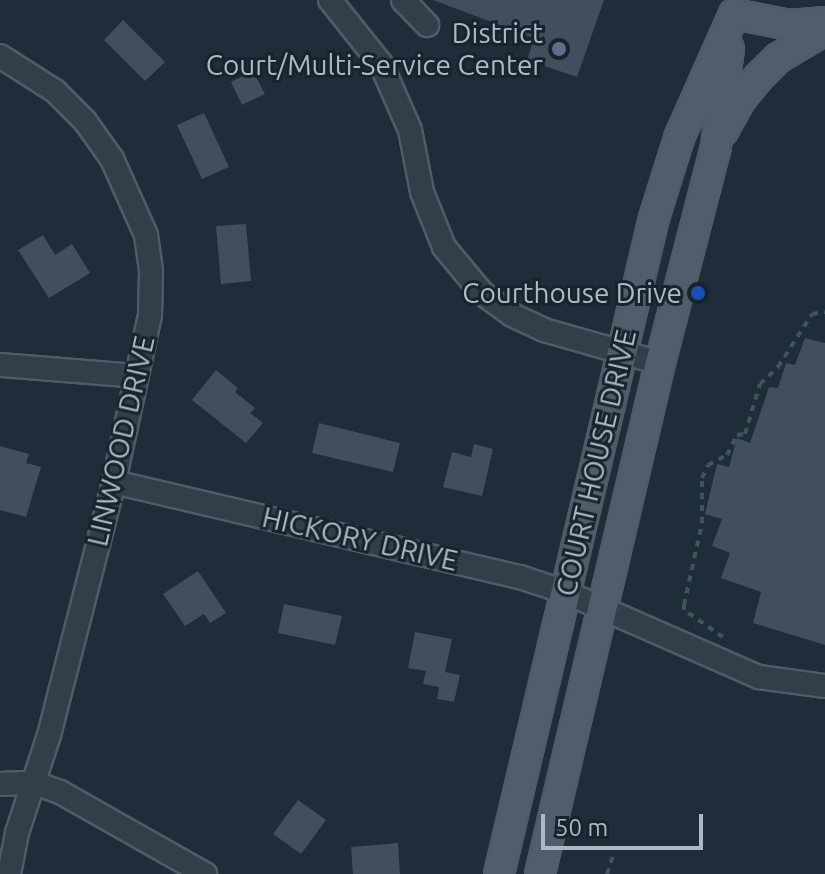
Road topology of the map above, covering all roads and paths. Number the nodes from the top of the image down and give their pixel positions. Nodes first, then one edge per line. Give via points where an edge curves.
1 (330, 0) edge
2 (403, 0) edge
3 (736, 7) edge
4 (825, 22) edge
5 (427, 25) dead end
6 (825, 30) edge
7 (0, 56) edge
8 (716, 146) junction
9 (825, 312) edge
10 (622, 350) junction
11 (660, 363) junction
12 (0, 365) edge
13 (137, 376) junction
14 (114, 482) junction
15 (565, 592) junction
16 (601, 609) junction
17 (734, 645) dead end
18 (825, 686) edge
19 (34, 783) junction
20 (0, 784) edge
21 (614, 852) dead end
22 (9, 874) edge
23 (205, 874) edge
24 (499, 874) edge
25 (540, 874) edge
26 (607, 874) edge

1 - 10 street via 381,64 410,130 433,223 461,270 512,315 544,330
2 - 5 street
3 - 4 main road via 790,25
3 - 8 main road, COURT HOUSE DRIVE
3 - 10 main road, COURT HOUSE DRIVE via 679,138
6 - 8 main road via 778,58 758,78
7 - 13 street, LINWOOD DRIVE via 45,83 85,121 132,196 151,271 150,315
8 - 11 main road, COURT HOUSE DRIVE
9 - 17 path via 812,314 778,367 760,384 745,434 737,435 727,455 708,465 702,478 702,523 684,610
10 - 11 street
10 - 15 main road, COURT HOUSE DRIVE
11 - 16 main road, COURT HOUSE DRIVE
12 - 13 street
13 - 14 street, LINWOOD DRIVE
14 - 15 street, HICKORY DRIVE via 505,573
14 - 19 street, LINWOOD DRIVE
15 - 16 street, HICKORY DRIVE
15 - 24 main road, COURT HOUSE DRIVE
16 - 18 street, HICKORY DRIVE via 759,677
16 - 25 main road, COURT HOUSE DRIVE
19 - 20 street
19 - 22 street, LINWOOD DRIVE
19 - 23 street via 60,792
21 - 26 path

